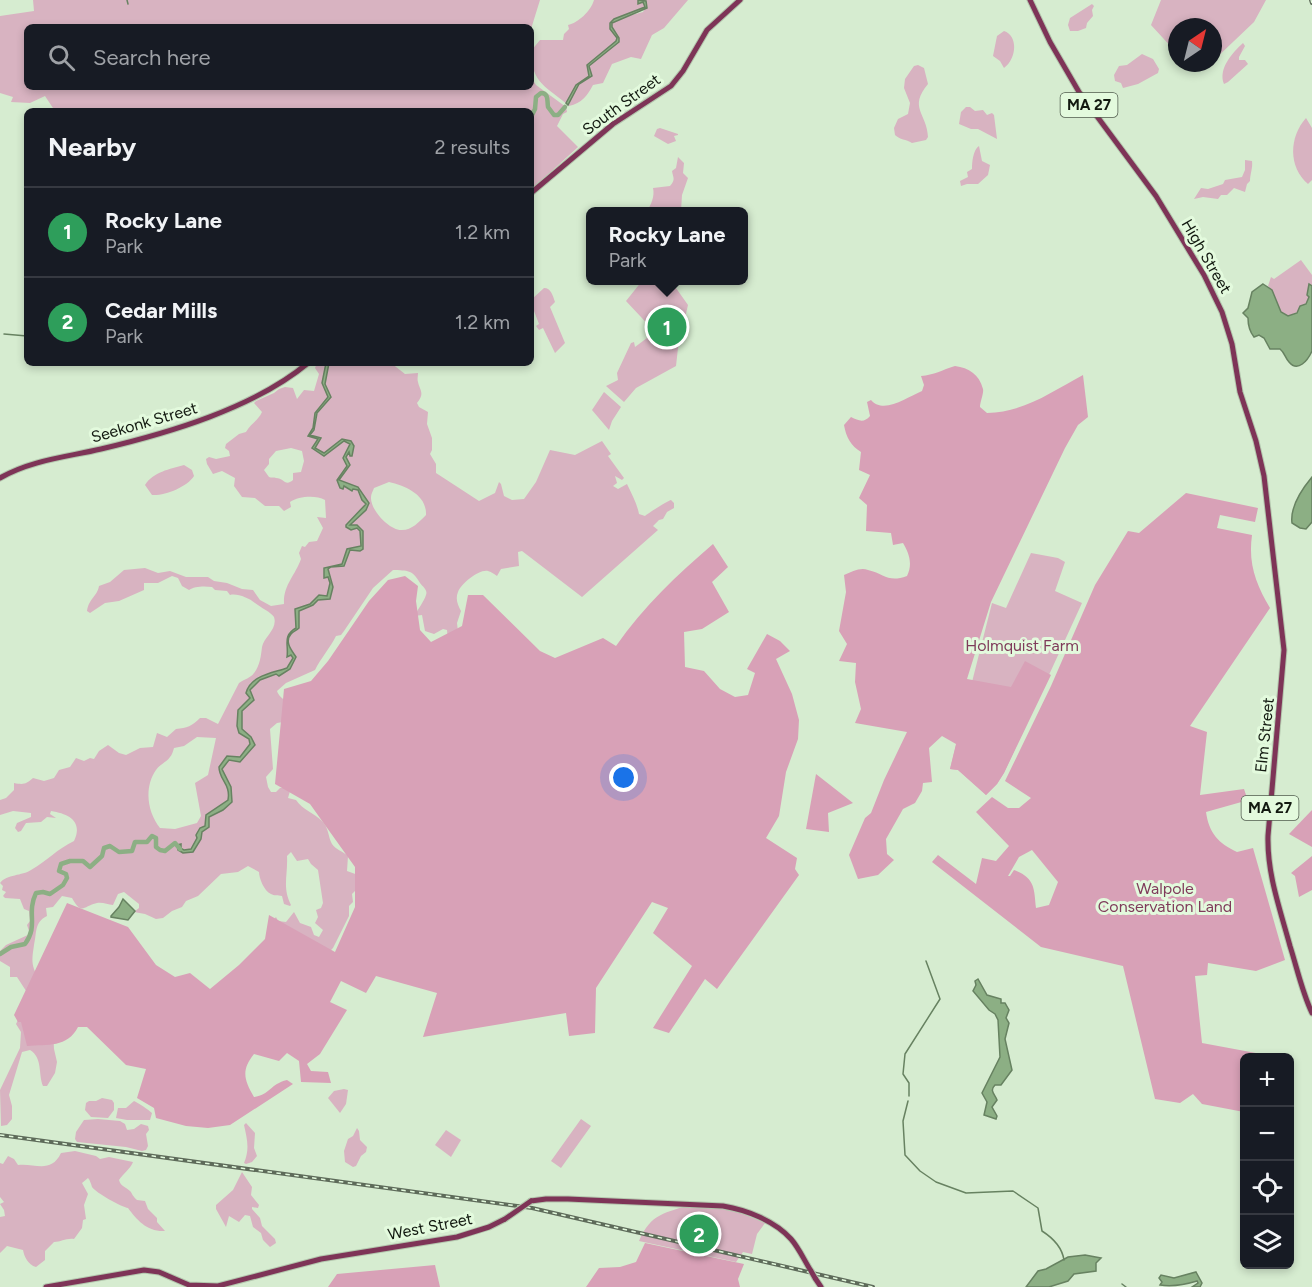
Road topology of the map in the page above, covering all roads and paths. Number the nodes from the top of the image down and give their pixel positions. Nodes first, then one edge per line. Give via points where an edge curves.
1 (740, 0) edge
2 (1030, 0) edge
3 (534, 190) edge
4 (304, 366) edge
5 (0, 478) edge
6 (1278, 597) joint
7 (1312, 1013) edge
8 (46, 1287) edge
9 (821, 1287) edge

1 - 3 main road, South Street via 707,30 671,86 613,124
2 - 6 main road, High Street / MA 27 via 1079,92 1156,196 1215,294 1232,344 1240,392 1263,468
4 - 5 main road, Seekonk Street via 282,384 211,417 31,465
6 - 7 main road, Elm Street / MA 27 via 1284,650 1268,861
8 - 9 main road, West Street, bridge via 144,1270 189,1285 218,1286 321,1259 457,1237 489,1227 531,1201 546,1199 723,1206 739,1210 784,1233

